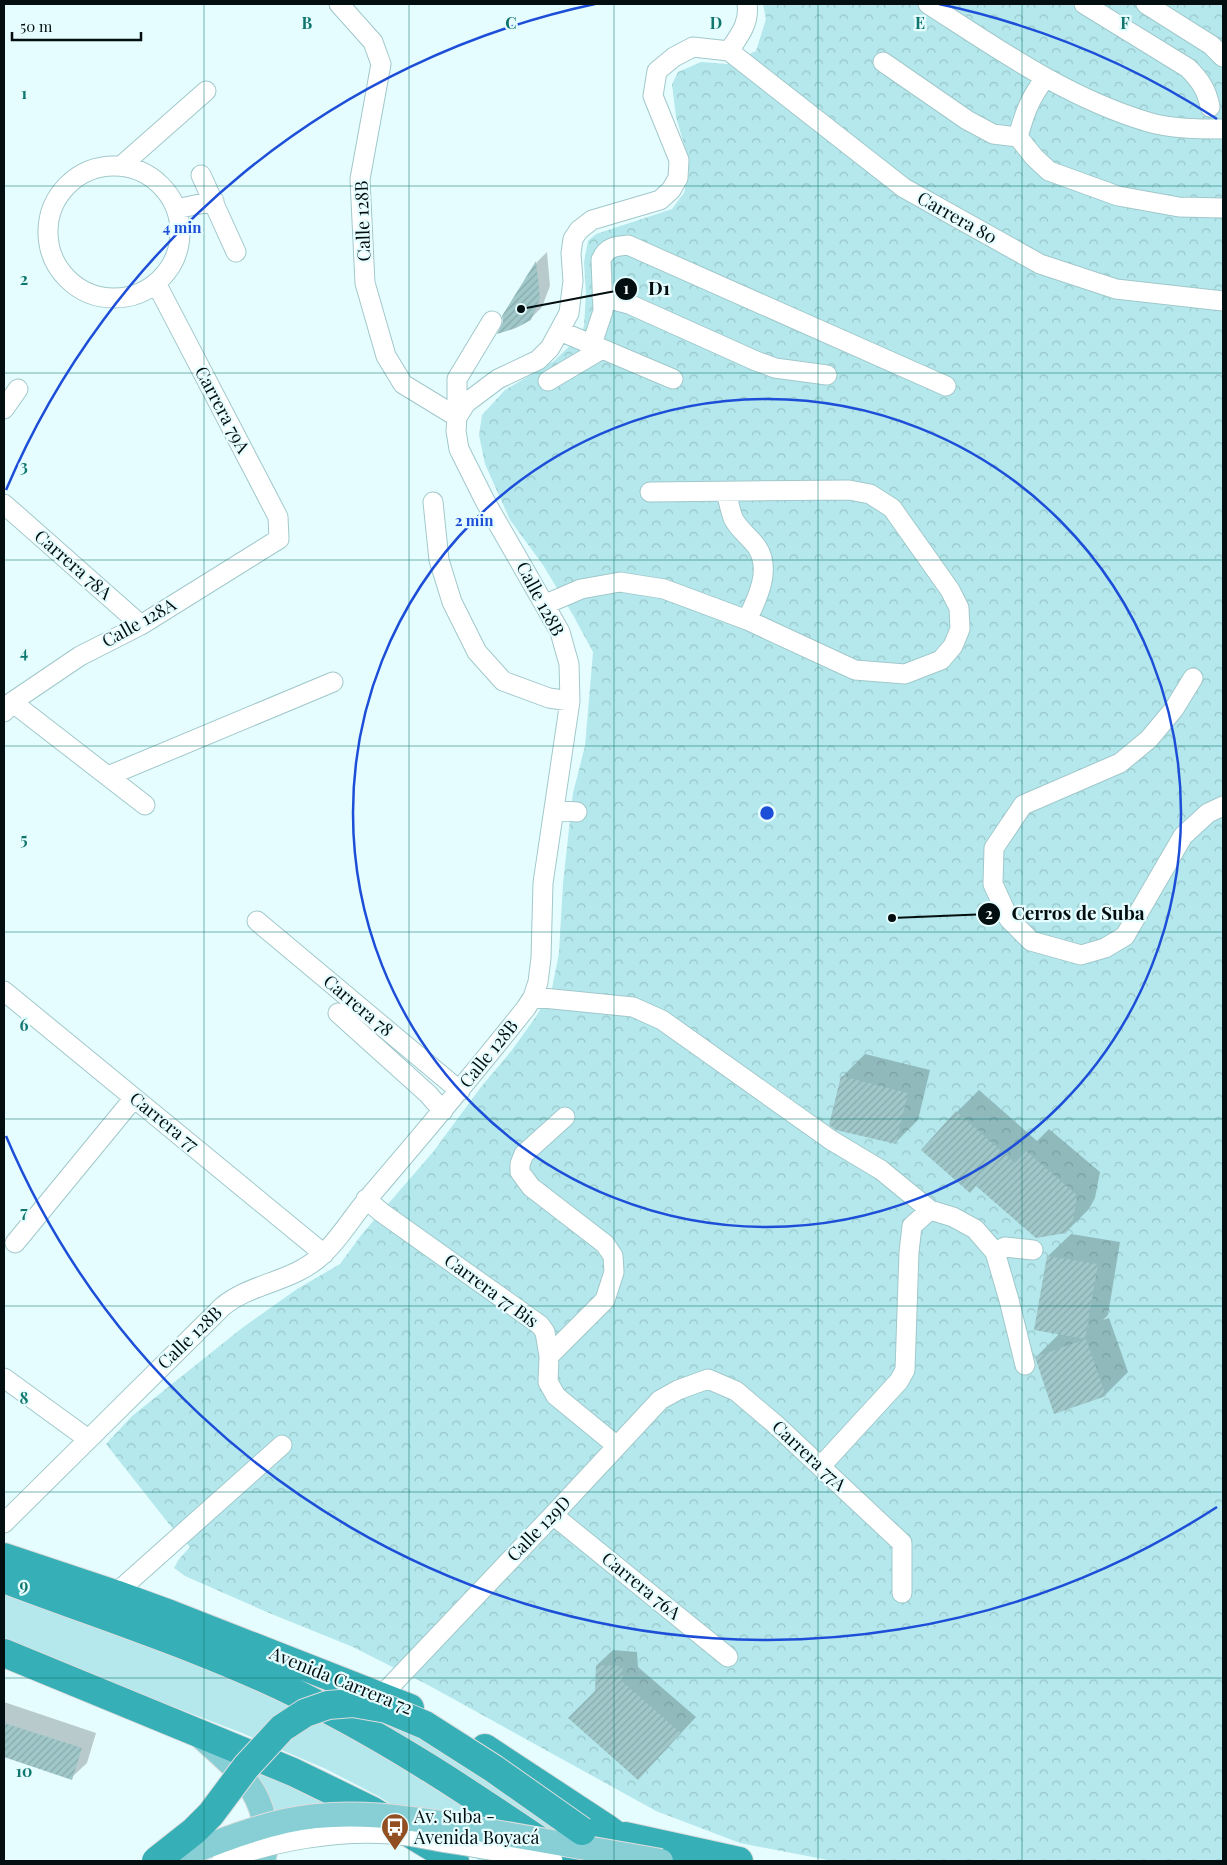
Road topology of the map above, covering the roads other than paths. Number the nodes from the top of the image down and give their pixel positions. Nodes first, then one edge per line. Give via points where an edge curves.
1 (339, 4) edge
2 (748, 4) edge
3 (928, 4) edge
4 (1084, 4) edge
5 (1146, 4) edge
6 (729, 51) junction
7 (1223, 56) edge
8 (883, 62) dead end
9 (1045, 79) junction
10 (206, 91) dead end
11 (1217, 104) edge
12 (1197, 129) junction
13 (1223, 129) edge
14 (1018, 137) junction
15 (121, 166) junction
16 (201, 175) dead end
17 (214, 201) junction
18 (1223, 208) edge
19 (176, 210) junction
20 (236, 252) dead end
21 (156, 283) junction
22 (602, 297) junction
23 (1223, 302) edge
24 (492, 320) dead end
25 (560, 331) junction
26 (597, 346) junction
27 (827, 375) dead end
28 (673, 379) dead end
29 (548, 381) dead end
30 (946, 386) dead end
31 (18, 389) dead end
32 (4, 409) edge
33 (457, 417) junction
34 (650, 492) dead end
35 (726, 492) junction
36 (433, 502) dead end
37 (4, 504) edge
38 (279, 539) joint
39 (546, 604) junction
40 (747, 620) junction
41 (141, 625) junction
42 (1193, 678) dead end
43 (333, 682) dead end
44 (570, 701) junction
45 (8, 707) edge
46 (108, 776) junction
47 (145, 805) dead end
48 (1223, 806) edge
49 (554, 810) junction
50 (577, 812) dead end
51 (257, 921) dead end
52 (4, 991) edge
53 (533, 997) junction
54 (338, 1013) dead end
55 (460, 1091) junction
56 (134, 1098) junction
57 (443, 1111) junction
58 (565, 1117) dead end
59 (366, 1200) junction
60 (930, 1210) junction
61 (15, 1243) dead end
62 (1033, 1250) dead end
63 (995, 1252) junction
64 (324, 1254) junction
65 (549, 1356) junction
66 (1025, 1365) dead end
67 (4, 1378) edge
68 (708, 1379) joint
69 (88, 1439) junction
70 (282, 1444) dead end
71 (617, 1446) junction
72 (821, 1466) junction
73 (553, 1515) junction
74 (4, 1523) edge
75 (4, 1557) edge
76 (4, 1579) edge
77 (902, 1593) dead end
78 (115, 1594) junction
79 (4, 1653) edge
80 (728, 1657) dead end
81 (382, 1695) junction
82 (197, 1733) junction
83 (595, 1830) junction
84 (265, 1859) edge
85 (156, 1861) edge
86 (167, 1861) edge
87 (222, 1861) edge
88 (455, 1861) edge
89 (553, 1861) edge
90 (570, 1861) edge
91 (631, 1861) edge
92 (651, 1861) edge
93 (661, 1861) edge
94 (739, 1861) edge

1 - 33 street, Calle 128B via 374,42 381,64 360,179 365,283 386,356 403,384
2 - 6 street via 749,14 744,28
3 - 9 street
4 - 11 street via 1188,68
5 - 7 street
6 - 23 street, Carrera 80 via 904,188 1040,264 1116,289
6 - 25 street via 693,47 657,71 653,96 679,160 678,178 660,200 592,220 579,230 573,239 571,253 573,281 569,313
8 - 14 street via 993,134
9 - 12 street via 1149,123
9 - 14 street via 1024,112
10 - 15 street
11 - 12 street via 1197,114
12 - 13 street
14 - 18 street via 1049,171 1118,196 1179,207
15 - 19 street via 139,170 155,180 168,193
15 - 21 street via 99,167 79,175 63,189 52,208 48,230 50,252 60,271 75,286 95,296 117,299 138,294
16 - 17 street
17 - 19 street
17 - 20 street
19 - 21 street via 180,229 178,250 170,268
21 - 38 street, Carrera 79A via 278,517
22 - 26 street
22 - 27 street via 629,304 756,362 789,371
22 - 30 street via 601,260 604,252 614,246 628,245
24 - 33 street via 457,379
25 - 26 street
25 - 33 street via 538,360 498,379 466,403
26 - 28 street
26 - 29 street
31 - 32 street
33 - 39 street, Calle 128B via 459,449 485,502
34 - 35 street
35 - 40 street via 733,519 758,548 763,563 759,593
35 - 40 street via 849,490 870,494 892,508 950,590 959,608 960,630 953,646 941,660 905,674 855,670
36 - 44 street via 439,560 452,602 477,652 504,682 549,698
37 - 41 street, Carrera 78A
38 - 41 street, Calle 128A
39 - 40 street via 581,589 620,582 664,589
39 - 44 street, Calle 128B via 560,632 569,664
41 - 45 street, Calle 128A via 80,656
42 - 48 street via 1174,709 1149,739 1120,763 1023,805 994,848 993,884 1009,919 1031,942 1081,955 1105,948 1125,936 1183,836 1208,813
43 - 46 street
44 - 49 street, Calle 128B
45 - 46 street
46 - 47 street
49 - 50 street
49 - 53 street, Calle 128B via 543,883 541,958
51 - 55 street, Carrera 78
52 - 56 street, Carrera 77
53 - 55 street, Calle 128B
53 - 60 street via 633,1007 662,1020 831,1140 881,1170
54 - 57 street
55 - 57 street, Calle 128B
56 - 61 street
56 - 64 street, Carrera 77
57 - 59 street, Calle 128B
58 - 65 street via 524,1154 520,1172 531,1186 605,1244 612,1256 614,1272 605,1300
59 - 64 street, Calle 128B
59 - 65 street, Carrera 77 Bis via 540,1325 545,1332
60 - 63 street via 975,1229
60 - 72 street via 912,1226 905,1370 899,1381
62 - 63 street via 1006,1246
63 - 66 street
64 - 69 street, Calle 128B via 289,1277 232,1298
65 - 71 street, Carrera 77 Bis via 548,1382 556,1396
67 - 69 street
68 - 71 street, Calle 129D via 660,1400
68 - 72 street, Carrera 77A via 736,1391
69 - 74 street, Calle 128B
70 - 78 street
71 - 73 street, Calle 129D
72 - 77 street, Carrera 77A via 902,1543
73 - 80 street, Carrera 76A
73 - 81 street, Calle 129D
75 - 78 highway, Avenida Carrera 72
76 - 90 highway, Avenida Carrera 72 via 194,1650 303,1697 460,1787
78 - 81 highway, Avenida Carrera 72
79 - 82 highway
81 - 83 highway, Avenida Carrera 72 via 441,1722 522,1771
82 - 84 main road via 246,1780 264,1821
82 - 88 highway via 315,1782 371,1810
83 - 85 highway, bridge via 425,1725 387,1709 353,1703 328,1705 305,1713 282,1728 246,1767 211,1814
83 - 91 highway
83 - 92 highway, Avenida Carrera 72
83 - 94 highway
86 - 93 main road, bridge via 286,1821 323,1815 352,1815 393,1816
87 - 89 street, bridge via 296,1841 340,1834 391,1834

